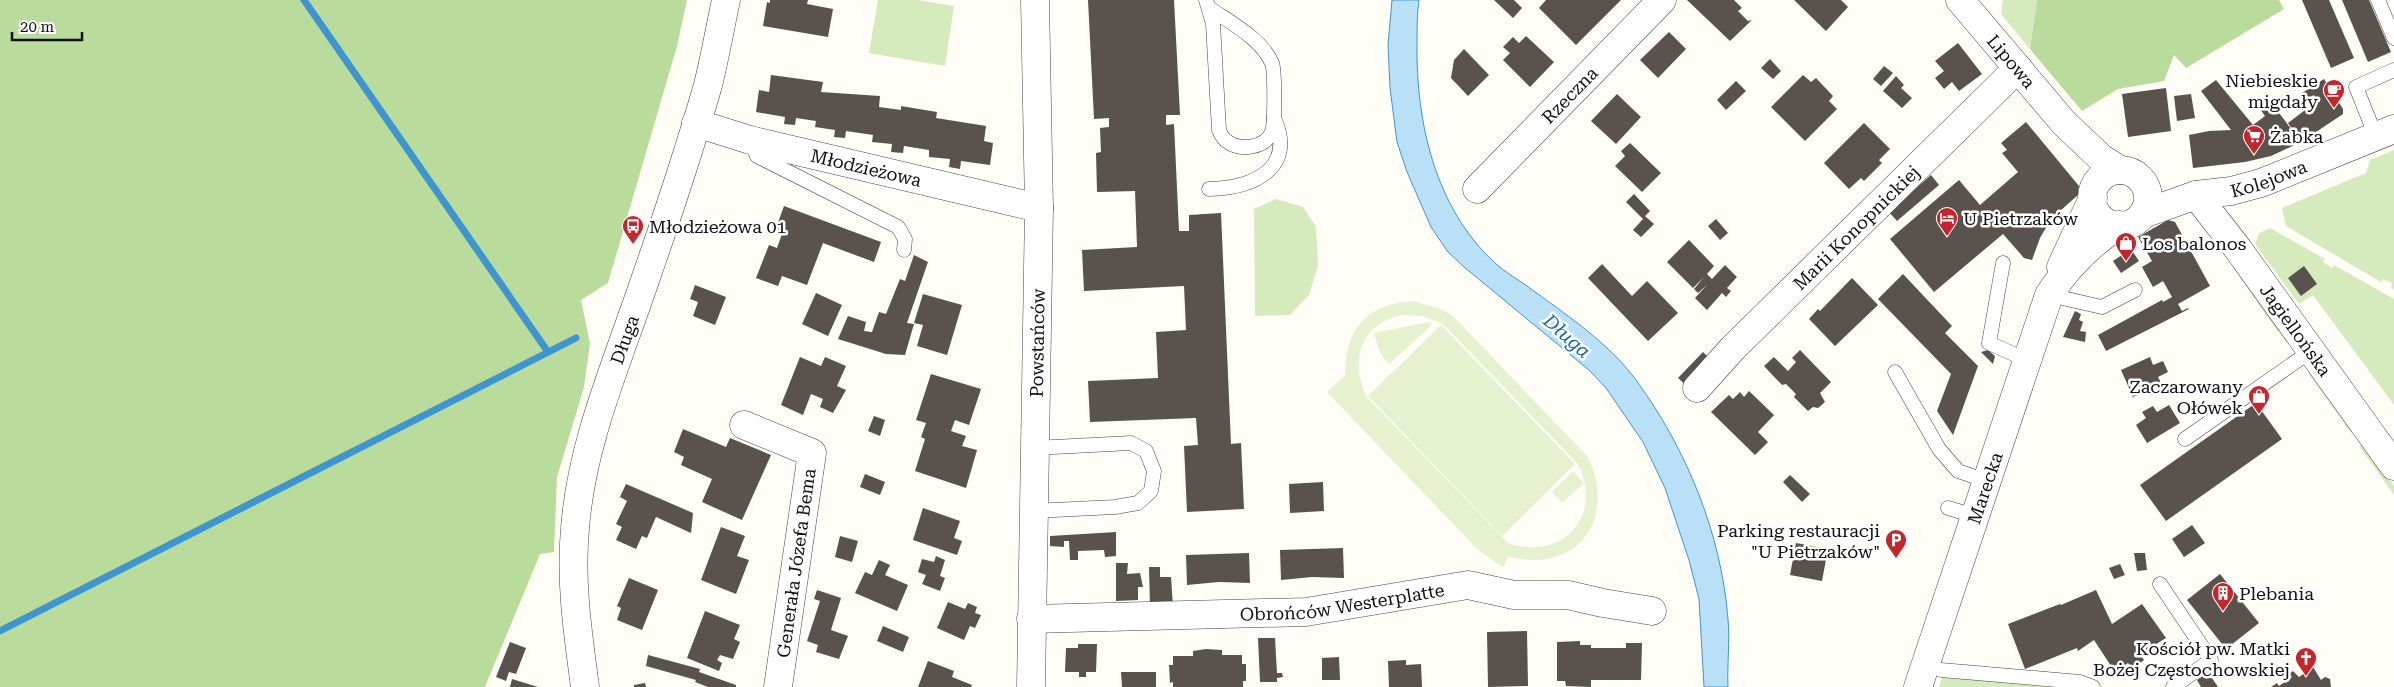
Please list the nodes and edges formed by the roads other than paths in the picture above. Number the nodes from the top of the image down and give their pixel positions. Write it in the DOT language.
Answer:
graph roads {
  1 [pos="726,0"];
  2 [pos="1035,0"];
  3 [pos="1662,0"];
  4 [pos="1960,0"];
  5 [pos="2378,0"];
  6 [pos="1207,4"];
  7 [pos="2394,38"];
  8 [pos="2018,68"];
  9 [pos="2394,70"];
  10 [pos="1274,118"];
  11 [pos="696,123"];
  12 [pos="2064,123"];
  13 [pos="2385,133"];
  14 [pos="750,140"];
  15 [pos="2120,170"];
  16 [pos="2145,185"];
  17 [pos="1209,189"];
  18 [pos="1477,189"];
  19 [pos="2094,192"];
  20 [pos="2196,195"];
  21 [pos="1038,208"];
  22 [pos="2143,214"];
  23 [pos="2119,226"];
  24 [pos="904,250"];
  25 [pos="2003,263"];
  26 [pos="2135,290"];
  27 [pos="2050,292"];
  28 [pos="2311,351"];
  29 [pos="2027,360"];
  30 [pos="1895,372"];
  31 [pos="1697,388"];
  32 [pos="744,425"];
  33 [pos="2185,439"];
  34 [pos="1034,448"];
  35 [pos="2394,466"];
  36 [pos="1987,481"];
  37 [pos="1948,508"];
  38 [pos="1033,510"];
  39 [pos="1975,516"];
  40 [pos="2160,584"];
  41 [pos="1652,611"];
  42 [pos="1031,619"];
  43 [pos="1940,670"];
  44 [pos="585,687"];
  45 [pos="778,687"];
  46 [pos="1031,687"];
  47 [pos="1918,687"];
  48 [pos="2093,687"];
  49 [pos="2173,687"];
  1 -- 11 [label="street, Długa"];
  2 -- 21 [label="street, Powstańców"];
  3 -- 18 [label="street, Rzeczna"];
  4 -- 8 [label="street, Lipowa"];
  5 -- 7 [label="lane"];
  6 -- 10 [label="lane"];
  6 -- 10 [label="lane"];
  8 -- 12 [label="street, Lipowa"];
  8 -- 31 [label="street, Marii Konopnickiej"];
  9 -- 13 [label="lane"];
  10 -- 17 [label="lane"];
  11 -- 14 [label="street, Młodzieżowa"];
  11 -- 44 [label="street, Długa"];
  12 -- 15 [label="street, Lipowa"];
  12 -- 19 [label="street, Lipowa"];
  13 -- 20 [label="street, Kolejowa"];
  14 -- 21 [label="street, Młodzieżowa"];
  14 -- 24 [label="lane"];
  15 -- 16 [label="street"];
  15 -- 19 [label="street"];
  16 -- 20 [label="street, Kolejowa"];
  16 -- 22 [label="street"];
  19 -- 23 [label="street"];
  19 -- 27 [label="street, Marecka"];
  20 -- 22 [label="street, Kolejowa"];
  20 -- 28 [label="street, Jagiellońska"];
  21 -- 34 [label="street, Powstańców"];
  22 -- 23 [label="street"];
  23 -- 27 [label="street, Marecka"];
  25 -- 29 [label="lane"];
  26 -- 27 [label="lane"];
  27 -- 29 [label="street, Marecka"];
  28 -- 33 [label="lane"];
  28 -- 35 [label="street, Jagiellońska"];
  29 -- 36 [label="street, Marecka"];
  30 -- 36 [label="lane"];
  32 -- 45 [label="street, Generała Józefa Bema"];
  34 -- 38 [label="street, Powstańców"];
  34 -- 38 [label="lane"];
  36 -- 39 [label="street, Marecka"];
  37 -- 39 [label="lane"];
  38 -- 42 [label="street, Powstańców"];
  39 -- 47 [label="street, Marecka"];
  40 -- 49 [label="lane"];
  41 -- 42 [label="street, Obrońców Westerplatte"];
  42 -- 46 [label="street, Powstańców"];
  43 -- 48 [label="lane"];
}
